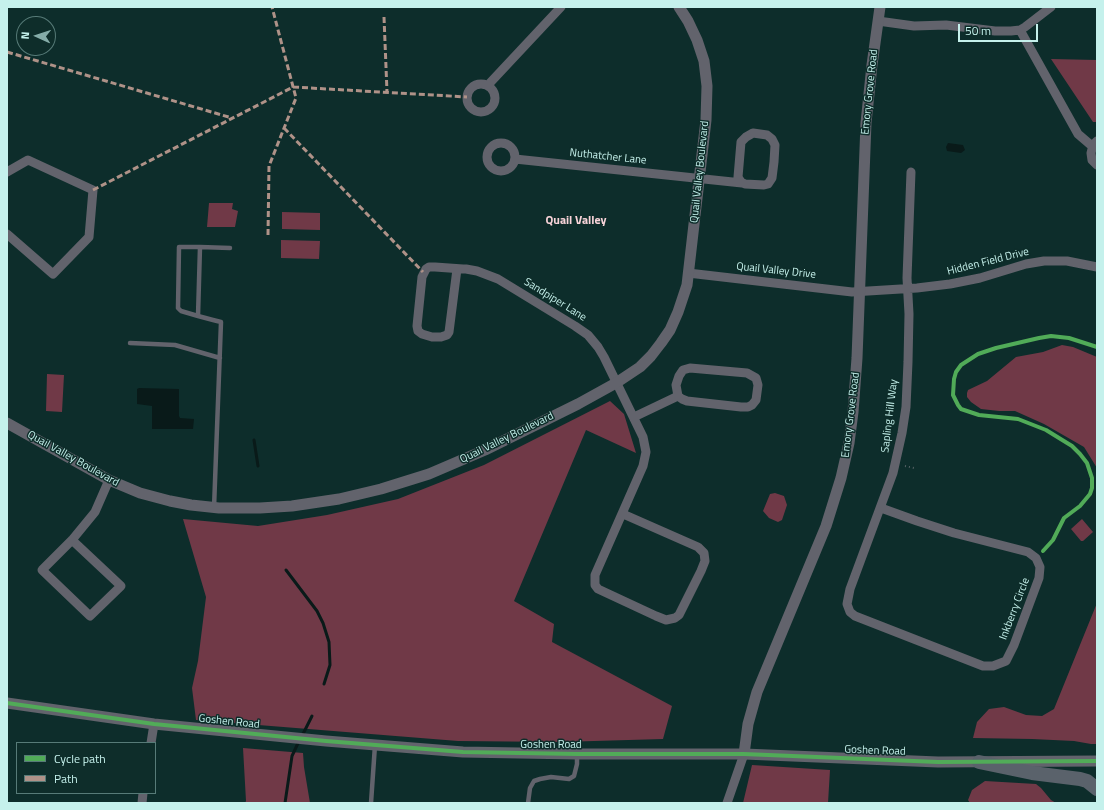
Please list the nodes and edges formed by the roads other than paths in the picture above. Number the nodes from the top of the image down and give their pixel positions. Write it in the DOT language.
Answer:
graph roads {
  1 [pos="561,7"];
  2 [pos="679,7"];
  3 [pos="880,7"];
  4 [pos="1059,7"];
  5 [pos="1049,8"];
  6 [pos="878,21"];
  7 [pos="1020,30"];
  8 [pos="488,85"];
  9 [pos="1095,144"];
  10 [pos="515,159"];
  11 [pos="1097,165"];
  12 [pos="7,172"];
  13 [pos="911,172"];
  14 [pos="699,179"];
  15 [pos="742,183"];
  16 [pos="7,234"];
  17 [pos="200,247"];
  18 [pos="230,248"];
  19 [pos="1097,267"];
  20 [pos="457,269"];
  21 [pos="688,274"];
  22 [pos="907,288"];
  23 [pos="860,291"];
  24 [pos="198,316"];
  25 [pos="130,343"];
  26 [pos="220,358"];
  27 [pos="616,383"];
  28 [pos="678,396"];
  29 [pos="634,417"];
  30 [pos="7,423"];
  31 [pos="109,480"];
  32 [pos="214,508"];
  33 [pos="881,508"];
  34 [pos="623,514"];
  35 [pos="72,540"];
  36 [pos="849,610"];
  37 [pos="7,703"];
  38 [pos="154,724"];
  39 [pos="151,742"];
  40 [pos="375,745"];
  41 [pos="577,754"];
  42 [pos="744,754"];
  43 [pos="1097,761"];
  44 [pos="979,762"];
  45 [pos="1097,790"];
  46 [pos="371,803"];
  47 [pos="528,803"];
  48 [pos="727,803"];
  1 -- 8 [label="street"];
  2 -- 14 [label="street, Quail Valley Boulevard"];
  3 -- 6 [label="street, Emory Grove Road"];
  4 -- 5 [label="street"];
  5 -- 7 [label="street"];
  6 -- 7 [label="street"];
  6 -- 23 [label="street, Emory Grove Road"];
  7 -- 9 [label="street"];
  9 -- 11 [label="street"];
  10 -- 14 [label="street, Nuthatcher Lane"];
  12 -- 16 [label="street"];
  13 -- 22 [label="street"];
  14 -- 15 [label="street, Nuthatcher Lane"];
  14 -- 21 [label="street, Quail Valley Boulevard"];
  15 -- 15 [label="street"];
  17 -- 18 [label="lane"];
  17 -- 24 [label="lane"];
  17 -- 24 [label="lane"];
  19 -- 22 [label="street, Hidden Field Drive"];
  20 -- 20 [label="street, Sandpiper Lane"];
  20 -- 27 [label="street, Sandpiper Lane"];
  21 -- 23 [label="street, Quail Valley Drive"];
  21 -- 27 [label="street, Quail Valley Boulevard"];
  22 -- 23 [label="street, Hidden Field Drive"];
  22 -- 33 [label="street, Sapling Hill Way"];
  23 -- 42 [label="street, Emory Grove Road"];
  24 -- 26 [label="lane"];
  25 -- 26 [label="lane"];
  26 -- 32 [label="lane"];
  27 -- 29 [label="street, Sandpiper Lane"];
  27 -- 32 [label="street, Quail Valley Boulevard"];
  28 -- 28 [label="street"];
  28 -- 29 [label="street"];
  29 -- 34 [label="street, Sandpiper Lane"];
  30 -- 31 [label="street, Quail Valley Boulevard"];
  31 -- 32 [label="street, Quail Valley Boulevard"];
  31 -- 35 [label="street"];
  33 -- 36 [label="street, Sapling Hill Way"];
  33 -- 36 [label="street, Inkberry Circle"];
  34 -- 34 [label="street, Sandpiper Lane"];
  35 -- 35 [label="street"];
  37 -- 38 [label="street, Goshen Road"];
  38 -- 39 [label="street"];
  38 -- 40 [label="street, Goshen Road"];
  40 -- 41 [label="street, Goshen Road"];
  40 -- 46 [label="lane"];
  41 -- 42 [label="street, Goshen Road"];
  41 -- 47 [label="lane"];
  42 -- 44 [label="street, Goshen Road"];
  42 -- 48 [label="street, Emory Grove Road"];
  43 -- 44 [label="street, Goshen Road"];
  44 -- 45 [label="main road"];
}
